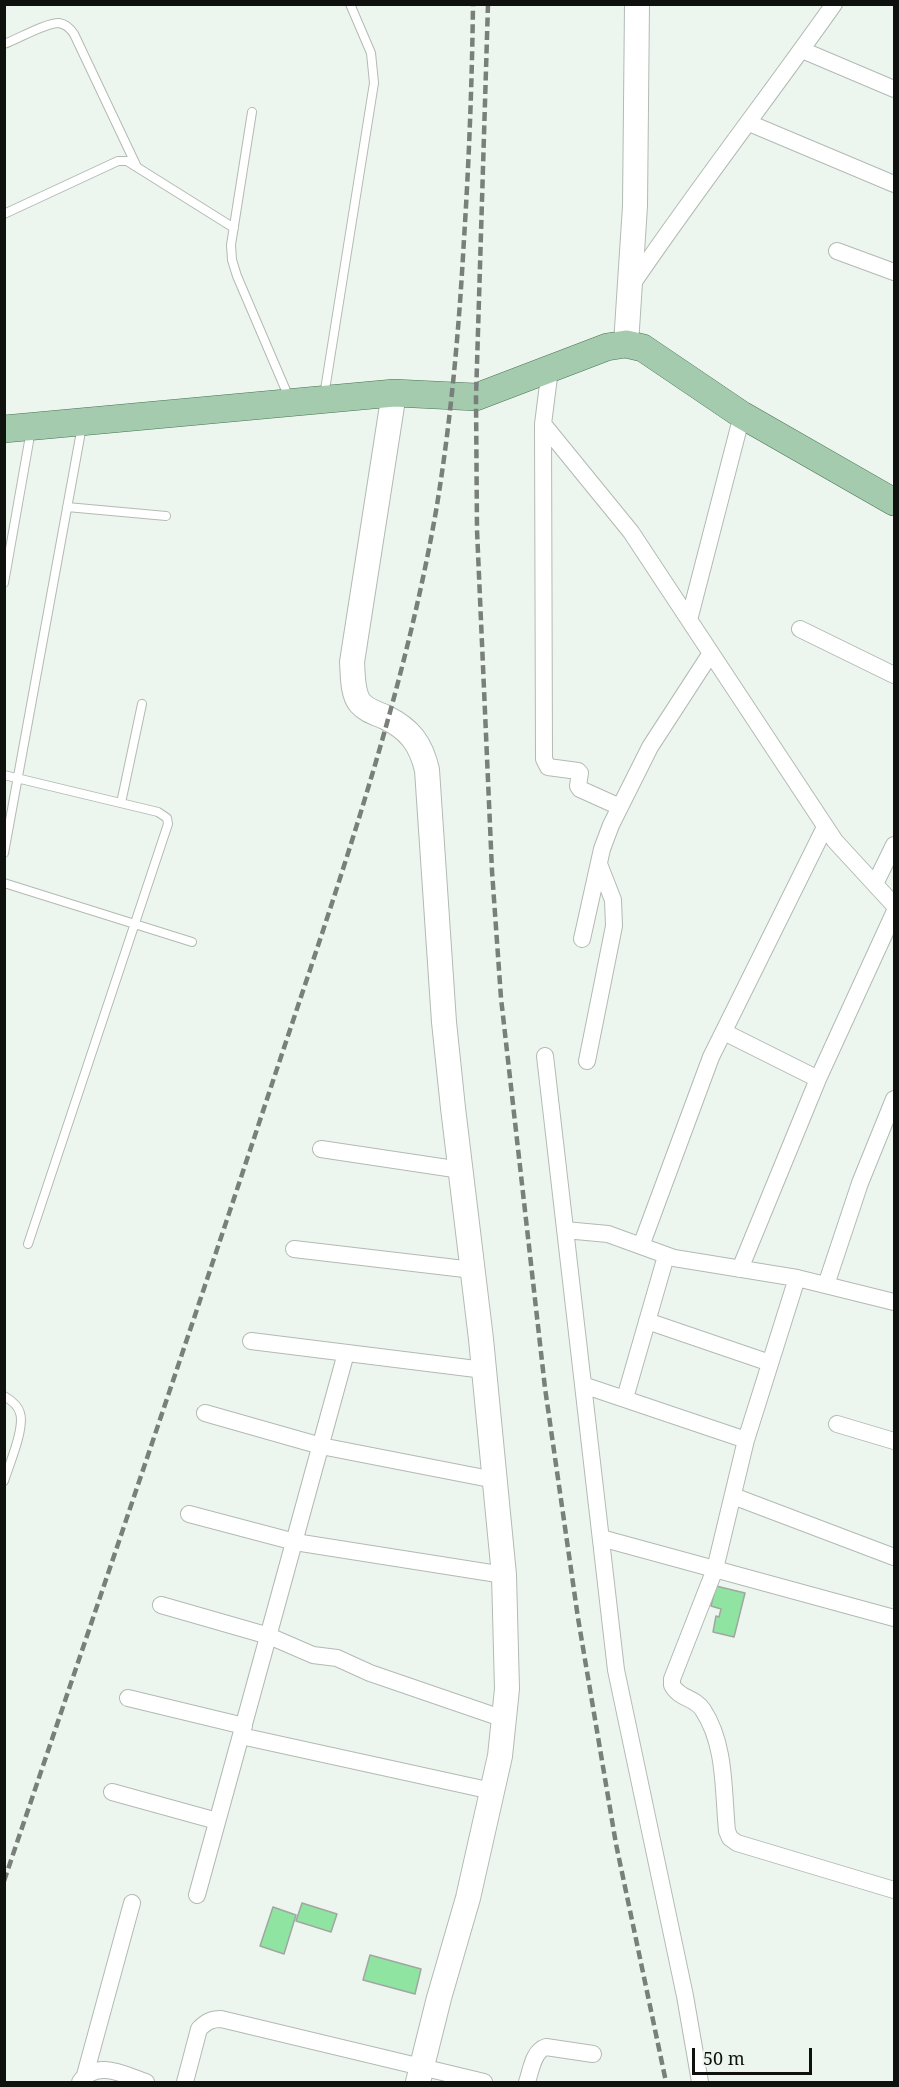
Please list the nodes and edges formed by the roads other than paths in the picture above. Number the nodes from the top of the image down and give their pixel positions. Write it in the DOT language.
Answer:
graph roads {
  1 [pos="350,4"];
  2 [pos="637,4"];
  3 [pos="834,4"];
  4 [pos="4,44"];
  5 [pos="802,50"];
  6 [pos="894,89"];
  7 [pos="252,112"];
  8 [pos="749,123"];
  9 [pos="136,165"];
  10 [pos="894,184"];
  11 [pos="4,214"];
  12 [pos="234,228"];
  13 [pos="837,250"];
  14 [pos="894,272"];
  15 [pos="630,287"];
  16 [pos="626,344"];
  17 [pos="550,369"];
  18 [pos="394,393"];
  19 [pos="324,400"];
  20 [pos="292,403"];
  21 [pos="742,415"];
  22 [pos="82,423"];
  23 [pos="543,424"];
  24 [pos="31,427"];
  25 [pos="4,429"];
  26 [pos="894,502"];
  27 [pos="67,507"];
  28 [pos="166,516"];
  29 [pos="4,583"];
  30 [pos="688,620"];
  31 [pos="800,629"];
  32 [pos="711,653"];
  33 [pos="894,675"];
  34 [pos="142,704"];
  35 [pos="4,775"];
  36 [pos="18,778"];
  37 [pos="121,803"];
  38 [pos="620,807"];
  39 [pos="825,827"];
  40 [pos="894,845"];
  41 [pos="4,853"];
  42 [pos="599,864"];
  43 [pos="4,883"];
  44 [pos="875,884"];
  45 [pos="894,904"];
  46 [pos="894,913"];
  47 [pos="133,924"];
  48 [pos="582,939"];
  49 [pos="192,942"];
  50 [pos="724,1032"];
  51 [pos="545,1056"];
  52 [pos="587,1061"];
  53 [pos="818,1079"];
  54 [pos="894,1099"];
  55 [pos="888,1131"];
  56 [pos="321,1149"];
  57 [pos="461,1170"];
  58 [pos="565,1230"];
  59 [pos="28,1244"];
  60 [pos="641,1246"];
  61 [pos="294,1249"];
  62 [pos="666,1256"];
  63 [pos="740,1269"];
  64 [pos="473,1270"];
  65 [pos="797,1278"];
  66 [pos="826,1285"];
  67 [pos="894,1302"];
  68 [pos="647,1321"];
  69 [pos="251,1341"];
  70 [pos="346,1353"];
  71 [pos="770,1363"];
  72 [pos="484,1370"];
  73 [pos="583,1385"];
  74 [pos="4,1396"];
  75 [pos="625,1398"];
  76 [pos="205,1413"];
  77 [pos="837,1424"];
  78 [pos="746,1440"];
  79 [pos="894,1441"];
  80 [pos="321,1446"];
  81 [pos="495,1480"];
  82 [pos="4,1481"];
  83 [pos="733,1496"];
  84 [pos="189,1514"];
  85 [pos="601,1538"];
  86 [pos="295,1542"];
  87 [pos="894,1557"];
  88 [pos="715,1569"];
  89 [pos="504,1575"];
  90 [pos="161,1605"];
  91 [pos="894,1618"];
  92 [pos="269,1636"];
  93 [pos="128,1698"];
  94 [pos="504,1719"];
  95 [pos="242,1731"];
  96 [pos="492,1791"];
  97 [pos="112,1792"];
  98 [pos="217,1821"];
  99 [pos="894,1890"];
  100 [pos="197,1895"];
  101 [pos="132,1903"];
  102 [pos="593,2054"];
  103 [pos="420,2075"];
  104 [pos="82,2079"];
  105 [pos="146,2082"];
  106 [pos="185,2082"];
  107 [pos="484,2082"];
  108 [pos="527,2082"];
  109 [pos="700,2082"];
  1 -- 19 [label="lane"];
  2 -- 15 [label="street"];
  3 -- 5 [label="street"];
  4 -- 9 [label="lane"];
  5 -- 6 [label="street"];
  5 -- 8 [label="street"];
  7 -- 12 [label="lane"];
  8 -- 10 [label="street"];
  8 -- 15 [label="street"];
  9 -- 11 [label="lane"];
  9 -- 12 [label="lane"];
  12 -- 20 [label="lane"];
  13 -- 14 [label="street"];
  15 -- 16 [label="street"];
  16 -- 17 [label="main road"];
  16 -- 21 [label="main road"];
  17 -- 18 [label="main road"];
  17 -- 23 [label="street"];
  18 -- 19 [label="main road"];
  18 -- 57 [label="street"];
  19 -- 20 [label="main road"];
  20 -- 22 [label="main road"];
  21 -- 26 [label="main road"];
  21 -- 30 [label="street"];
  22 -- 24 [label="main road"];
  22 -- 27 [label="lane"];
  23 -- 30 [label="street"];
  23 -- 38 [label="street"];
  24 -- 25 [label="main road"];
  24 -- 29 [label="lane"];
  27 -- 28 [label="lane"];
  27 -- 36 [label="lane"];
  30 -- 32 [label="street"];
  31 -- 33 [label="street"];
  32 -- 38 [label="street"];
  32 -- 39 [label="street"];
  34 -- 37 [label="lane"];
  35 -- 36 [label="lane"];
  36 -- 37 [label="lane"];
  36 -- 41 [label="lane"];
  37 -- 47 [label="lane"];
  38 -- 42 [label="street"];
  39 -- 44 [label="street"];
  39 -- 50 [label="street"];
  40 -- 44 [label="street"];
  42 -- 48 [label="street"];
  42 -- 52 [label="street"];
  43 -- 47 [label="lane"];
  44 -- 45 [label="street"];
  46 -- 53 [label="street"];
  47 -- 49 [label="lane"];
  47 -- 59 [label="lane"];
  50 -- 53 [label="street"];
  50 -- 60 [label="street"];
  51 -- 58 [label="street"];
  53 -- 63 [label="street"];
  54 -- 55 [label="street"];
  55 -- 66 [label="street"];
  56 -- 57 [label="street"];
  57 -- 64 [label="street"];
  58 -- 60 [label="street"];
  58 -- 73 [label="street"];
  60 -- 62 [label="street"];
  61 -- 64 [label="street"];
  62 -- 63 [label="street"];
  62 -- 68 [label="street"];
  63 -- 65 [label="street"];
  64 -- 72 [label="street"];
  65 -- 66 [label="street"];
  65 -- 71 [label="street"];
  66 -- 67 [label="street"];
  68 -- 71 [label="street"];
  68 -- 75 [label="street"];
  69 -- 70 [label="street"];
  70 -- 72 [label="street"];
  70 -- 80 [label="street"];
  71 -- 78 [label="street"];
  72 -- 81 [label="street"];
  73 -- 75 [label="street"];
  73 -- 85 [label="street"];
  74 -- 82 [label="lane"];
  75 -- 78 [label="street"];
  76 -- 80 [label="street"];
  77 -- 79 [label="street"];
  78 -- 83 [label="street"];
  80 -- 81 [label="street"];
  80 -- 86 [label="street"];
  81 -- 89 [label="street"];
  83 -- 87 [label="street"];
  83 -- 88 [label="street"];
  84 -- 86 [label="street"];
  85 -- 88 [label="street"];
  85 -- 109 [label="street"];
  86 -- 89 [label="street"];
  86 -- 92 [label="street"];
  88 -- 91 [label="street"];
  88 -- 99 [label="street"];
  89 -- 94 [label="street"];
  90 -- 92 [label="street"];
  92 -- 94 [label="street"];
  92 -- 95 [label="street"];
  93 -- 95 [label="street"];
  94 -- 96 [label="street"];
  95 -- 96 [label="street"];
  95 -- 98 [label="street"];
  96 -- 103 [label="street"];
  97 -- 98 [label="street"];
  98 -- 100 [label="street"];
  101 -- 104 [label="street"];
  102 -- 108 [label="street"];
  103 -- 106 [label="street"];
  103 -- 107 [label="street"];
  104 -- 105 [label="street"];
}
